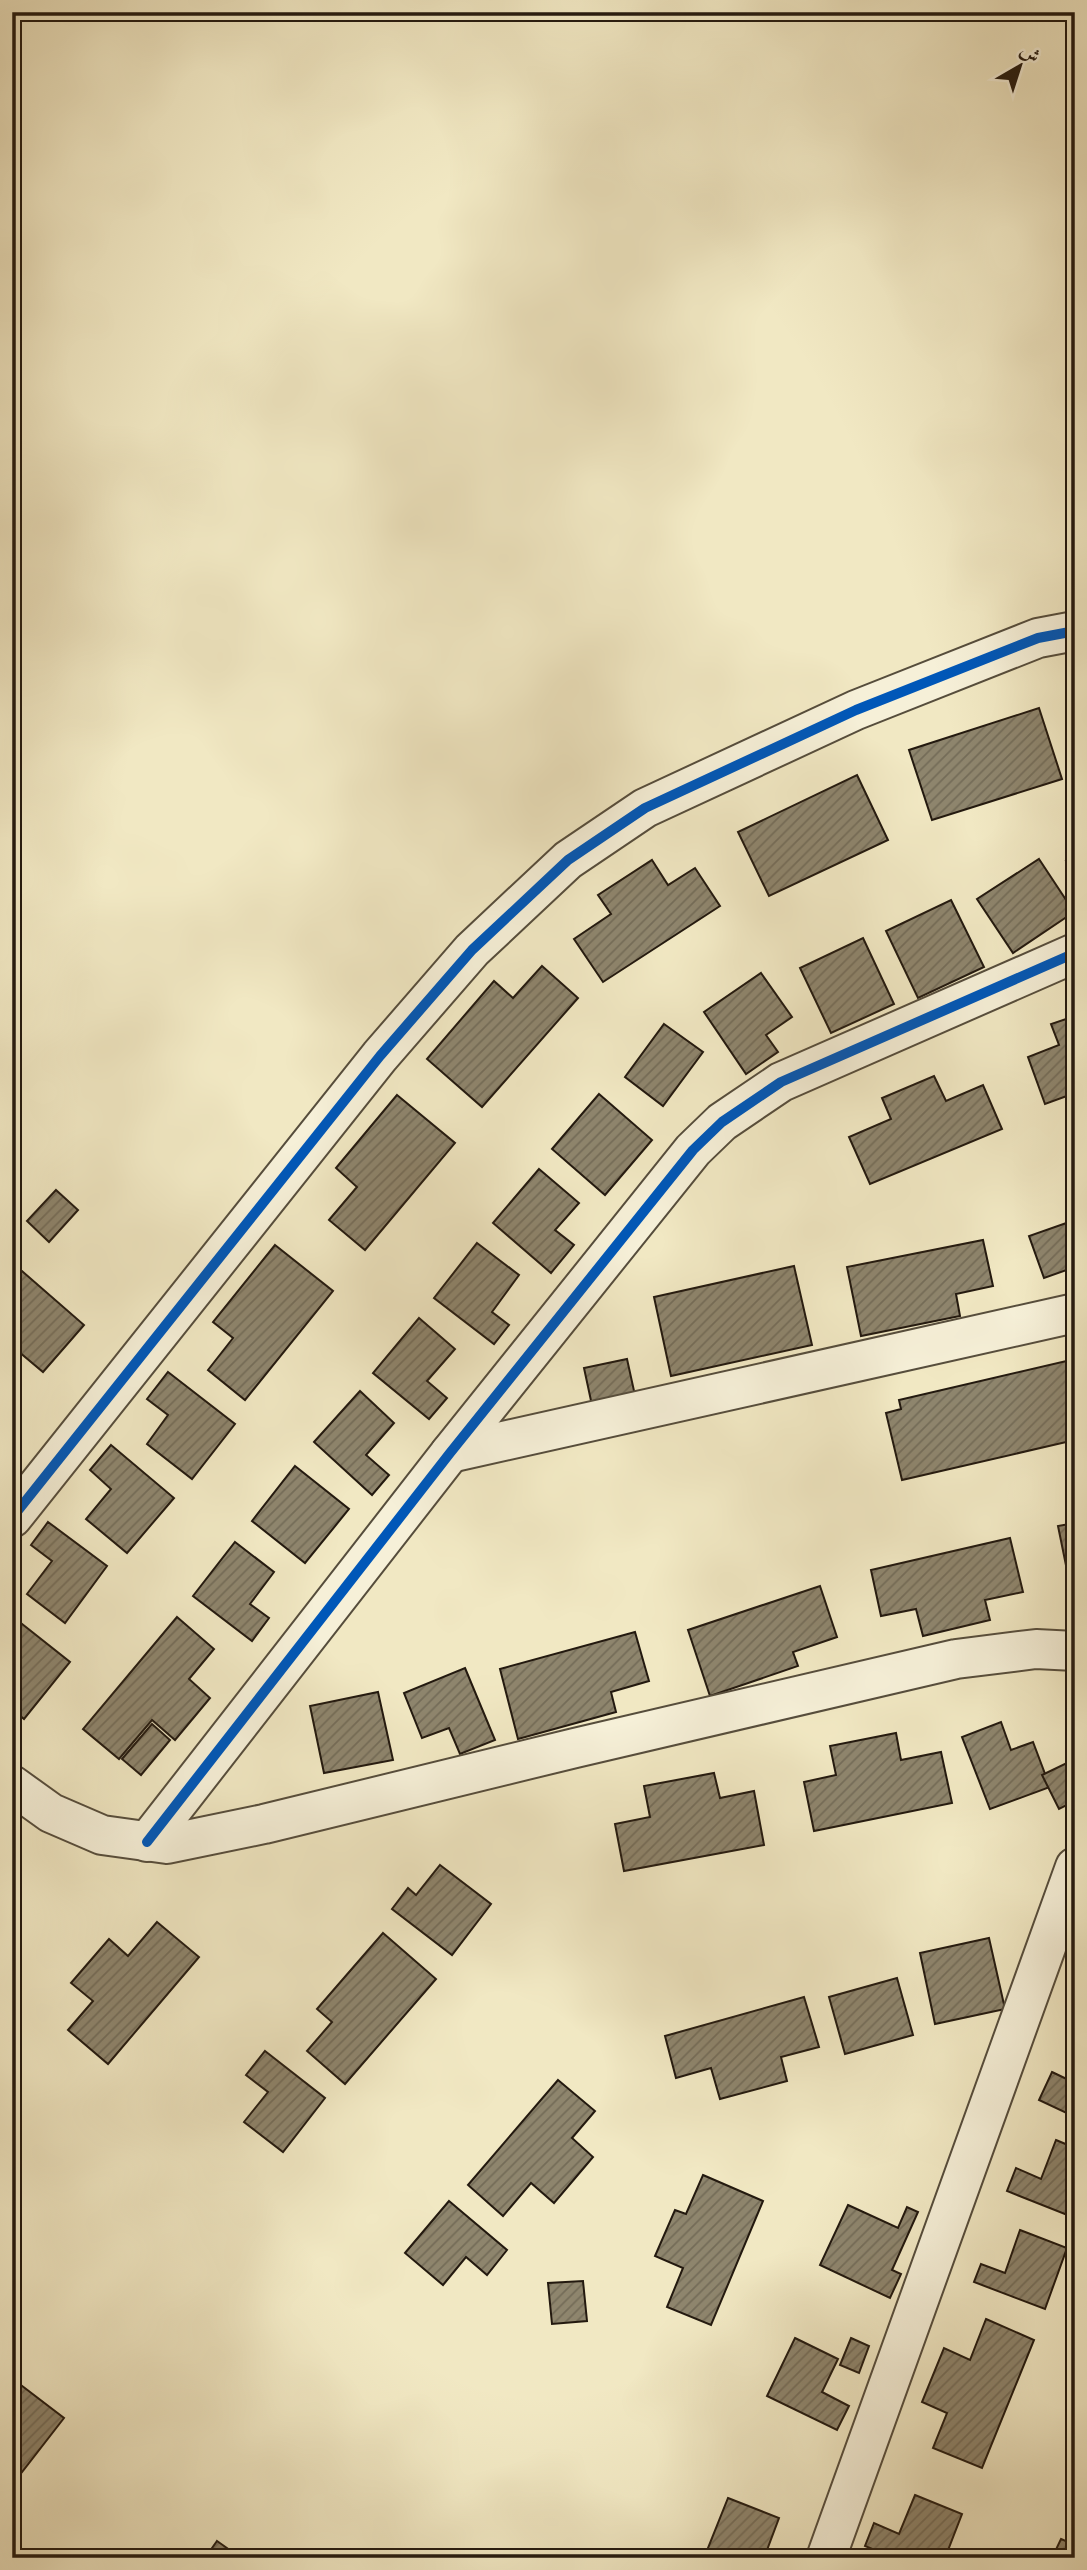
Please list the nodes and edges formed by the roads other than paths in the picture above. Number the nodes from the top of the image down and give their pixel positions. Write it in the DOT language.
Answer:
graph roads {
  1 [pos="1075,631"];
  2 [pos="1075,953"];
  3 [pos="1075,1313"];
  4 [pos="450,1453"];
  5 [pos="12,1518"];
  6 [pos="1075,1651"];
  7 [pos="12,1785"];
  8 [pos="147,1842"];
  9 [pos="1075,1867"];
  10 [pos="826,2558"];
  1 -- 5 [label="street"];
  2 -- 4 [label="street"];
  3 -- 4 [label="street"];
  4 -- 8 [label="street"];
  6 -- 8 [label="street"];
  7 -- 8 [label="street"];
  9 -- 10 [label="street"];
}
